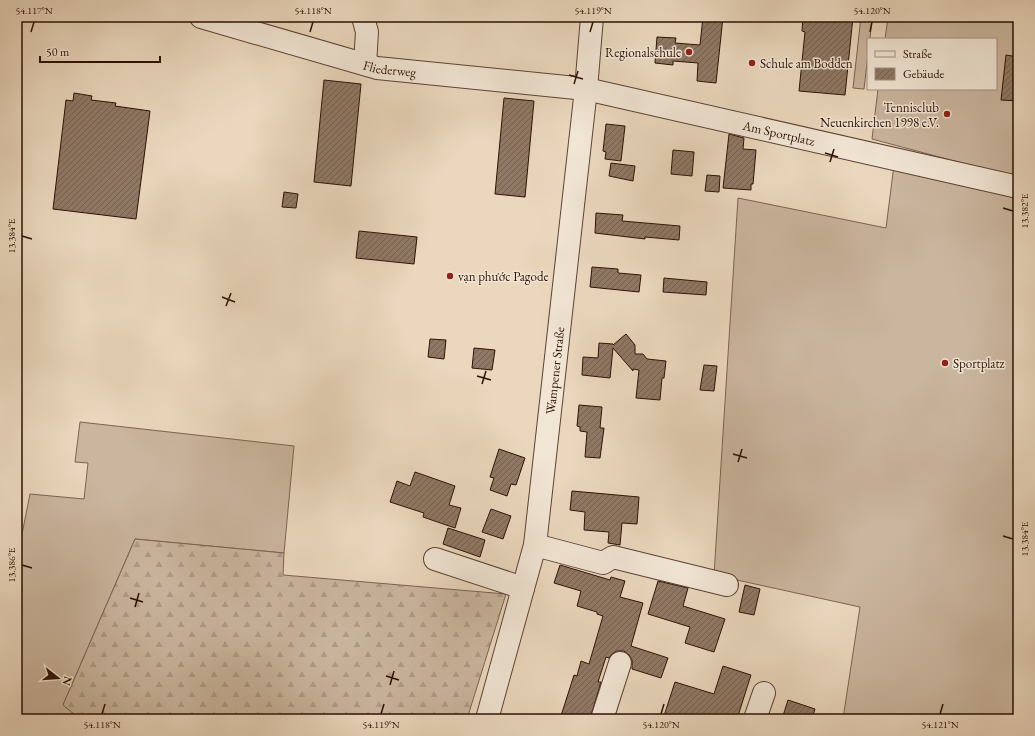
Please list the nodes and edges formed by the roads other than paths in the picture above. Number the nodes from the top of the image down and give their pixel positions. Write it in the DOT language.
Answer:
graph roads {
  1 [pos="200,17"];
  2 [pos="363,17"];
  3 [pos="592,17"];
  4 [pos="365,64"];
  5 [pos="586,89"];
  6 [pos="1018,187"];
  7 [pos="535,545"];
  8 [pos="434,559"];
  9 [pos="727,585"];
  10 [pos="523,588"];
  11 [pos="620,663"];
  12 [pos="764,692"];
  13 [pos="487,719"];
  14 [pos="602,719"];
  15 [pos="755,719"];
  1 -- 4 [label="street, Fliederweg"];
  2 -- 4 [label="street"];
  3 -- 5 [label="street, Wampener Straße"];
  4 -- 5 [label="street, Fliederweg"];
  5 -- 6 [label="street, Am Sportplatz"];
  5 -- 7 [label="street, Wampener Straße"];
  7 -- 9 [label="street"];
  7 -- 10 [label="street, Wampener Straße"];
  8 -- 10 [label="street"];
  10 -- 13 [label="street, Wampener Straße"];
  11 -- 14 [label="street"];
  12 -- 15 [label="street"];
}
